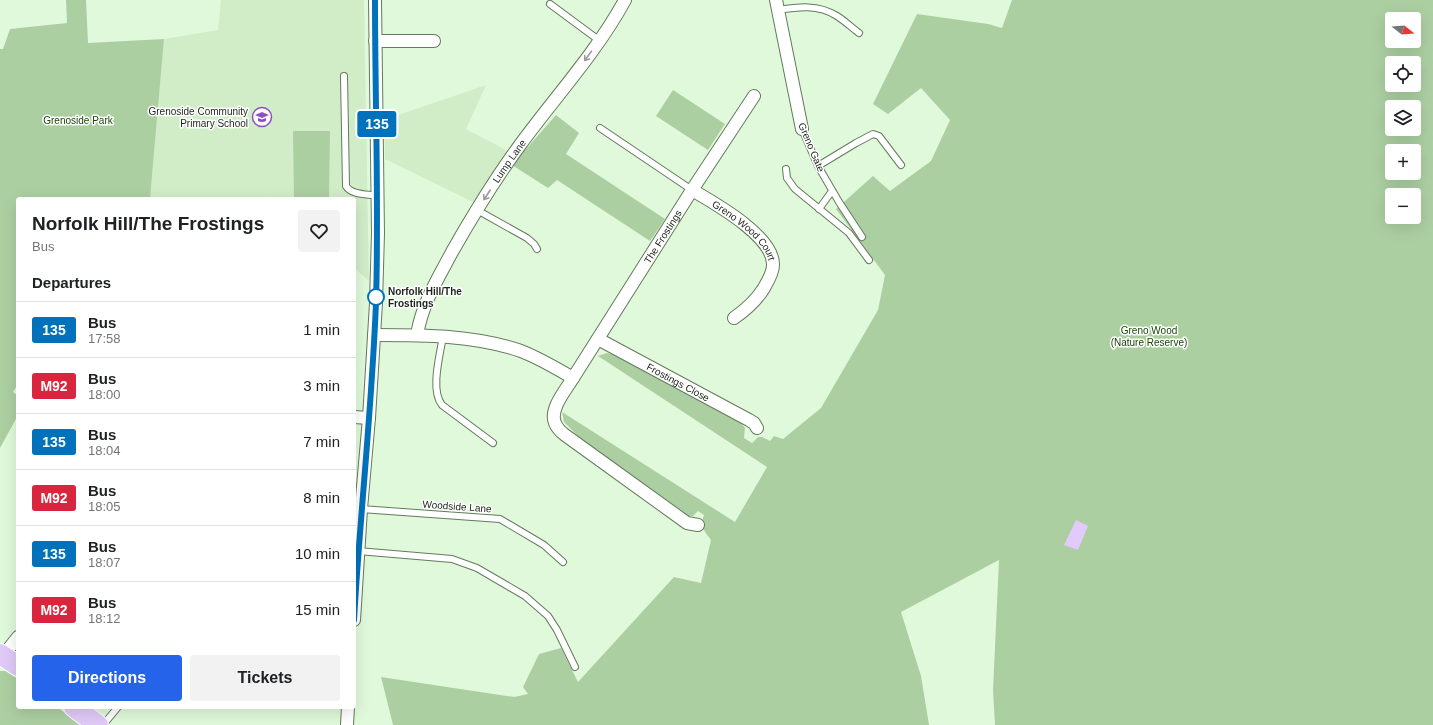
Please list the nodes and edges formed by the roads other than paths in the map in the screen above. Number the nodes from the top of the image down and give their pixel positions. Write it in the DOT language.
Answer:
graph roads {
  1 [pos="375,0"];
  2 [pos="625,0"];
  3 [pos="550,4"];
  4 [pos="777,5"];
  5 [pos="860,33"];
  6 [pos="375,41"];
  7 [pos="434,41"];
  8 [pos="600,41"];
  9 [pos="344,76"];
  10 [pos="754,96"];
  11 [pos="600,128"];
  12 [pos="802,129"];
  13 [pos="901,165"];
  14 [pos="818,166"];
  15 [pos="786,169"];
  16 [pos="692,190"];
  17 [pos="832,191"];
  18 [pos="377,196"];
  19 [pos="819,209"];
  20 [pos="477,210"];
  21 [pos="862,237"];
  22 [pos="537,249"];
  23 [pos="869,260"];
  24 [pos="734,318"];
  25 [pos="374,335"];
  26 [pos="417,335"];
  27 [pos="443,336"];
  28 [pos="598,339"];
  29 [pos="573,378"];
  30 [pos="356,417"];
  31 [pos="369,418"];
  32 [pos="757,428"];
  33 [pos="493,443"];
  34 [pos="361,509"];
  35 [pos="698,526"];
  36 [pos="358,551"];
  37 [pos="563,562"];
  38 [pos="356,586"];
  39 [pos="16,641"];
  40 [pos="7,659"];
  41 [pos="575,667"];
  42 [pos="77,709"];
  43 [pos="116,709"];
  44 [pos="348,709"];
  45 [pos="98,725"];
  46 [pos="103,725"];
  47 [pos="347,725"];
  1 -- 6 [label="street"];
  2 -- 8 [label="street, Lump Lane"];
  3 -- 8 [label="lane"];
  4 -- 5 [label="lane"];
  4 -- 12 [label="street, Greno Gate"];
  6 -- 7 [label="street"];
  6 -- 18 [label="street"];
  8 -- 20 [label="street, Lump Lane, one-way"];
  9 -- 18 [label="lane"];
  10 -- 16 [label="street, The Frostings"];
  11 -- 16 [label="lane"];
  12 -- 14 [label="lane, Greno Gate"];
  13 -- 14 [label="lane"];
  14 -- 17 [label="lane, Greno Gate"];
  15 -- 19 [label="lane"];
  16 -- 24 [label="street, Greno Wood Court"];
  16 -- 28 [label="street, The Frostings"];
  17 -- 19 [label="lane"];
  17 -- 21 [label="lane, Greno Gate"];
  18 -- 25 [label="street"];
  19 -- 23 [label="lane"];
  20 -- 22 [label="lane"];
  20 -- 26 [label="street, Lump Lane"];
  25 -- 26 [label="street"];
  25 -- 31 [label="street"];
  26 -- 27 [label="street"];
  27 -- 29 [label="street"];
  27 -- 33 [label="lane"];
  28 -- 29 [label="street, The Frostings"];
  28 -- 32 [label="street, Frostings Close"];
  29 -- 35 [label="street, The Frostings"];
  30 -- 31 [label="street"];
  31 -- 34 [label="street"];
  34 -- 36 [label="street"];
  34 -- 37 [label="lane, Woodside Lane"];
  36 -- 38 [label="street"];
  36 -- 41 [label="lane"];
  39 -- 40 [label="street"];
  42 -- 45 [label="highway"];
  43 -- 46 [label="lane"];
  44 -- 47 [label="street"];
}
